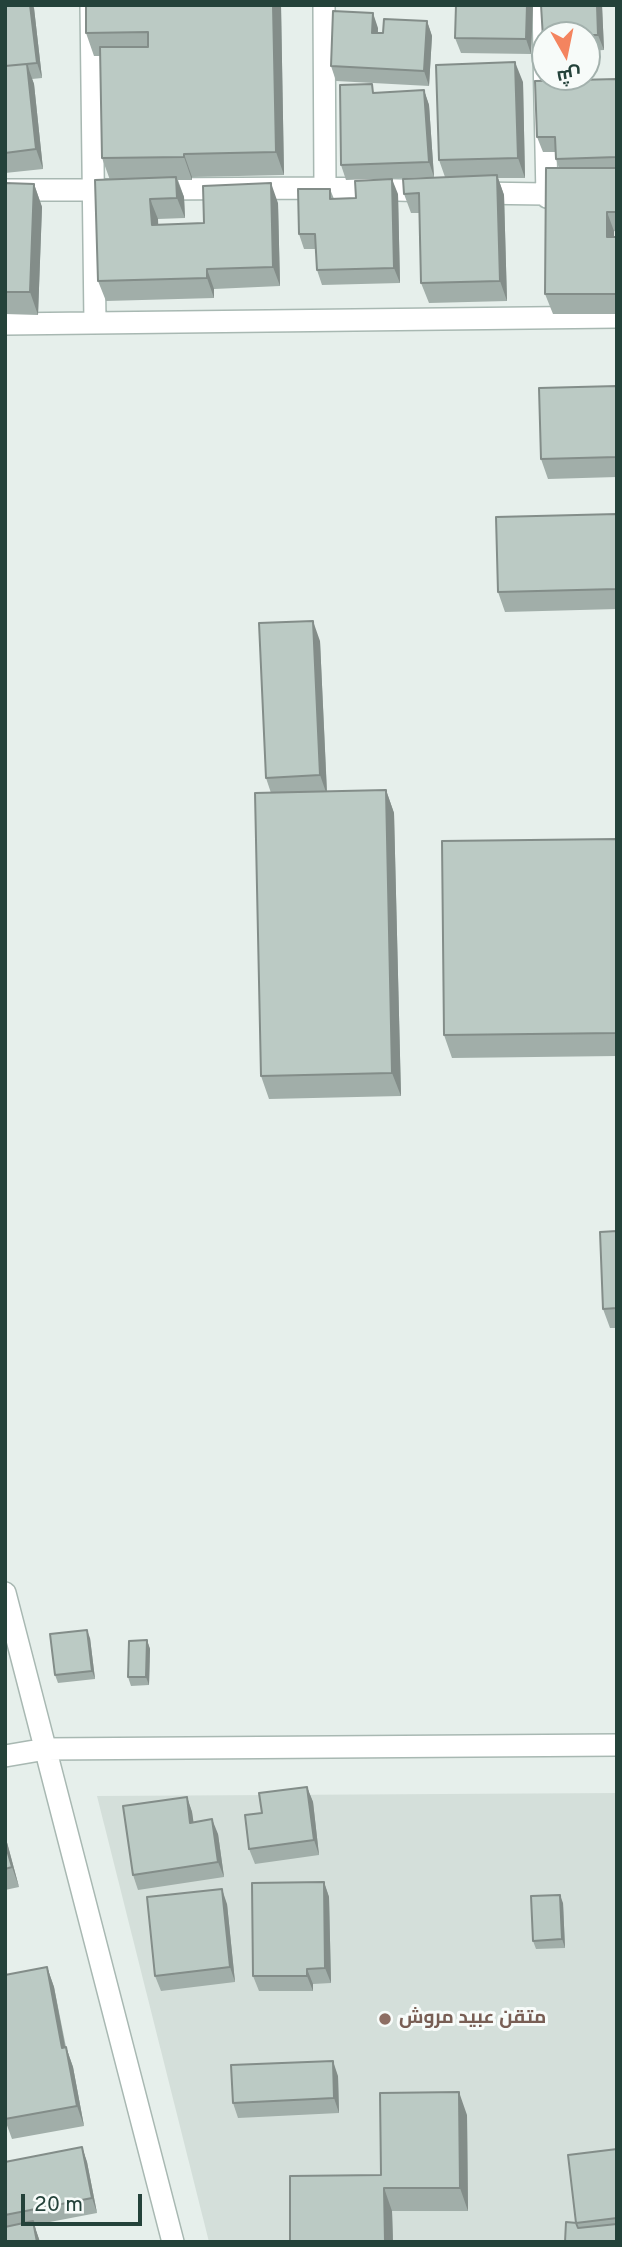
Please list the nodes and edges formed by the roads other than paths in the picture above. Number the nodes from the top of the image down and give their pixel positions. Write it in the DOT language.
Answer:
graph roads {
  1 [pos="91,5"];
  2 [pos="324,5"];
  3 [pos="542,5"];
  4 [pos="325,188"];
  5 [pos="5,190"];
  6 [pos="92,190"];
  7 [pos="547,195"];
  8 [pos="617,195"];
  9 [pos="547,223"];
  10 [pos="617,317"];
  11 [pos="95,323"];
  12 [pos="5,324"];
  13 [pos="5,1593"];
  14 [pos="617,1745"];
  15 [pos="46,1749"];
  16 [pos="5,1756"];
  17 [pos="173,2242"];
  1 -- 6 [label="street"];
  2 -- 4 [label="street"];
  3 -- 7 [label="street"];
  4 -- 6 [label="street"];
  4 -- 7 [label="street"];
  5 -- 6 [label="street"];
  6 -- 11 [label="street"];
  7 -- 8 [label="street"];
  7 -- 9 [label="street"];
  10 -- 11 [label="street"];
  11 -- 12 [label="street"];
  13 -- 15 [label="street"];
  14 -- 15 [label="street"];
  15 -- 16 [label="street"];
  15 -- 17 [label="street"];
}
